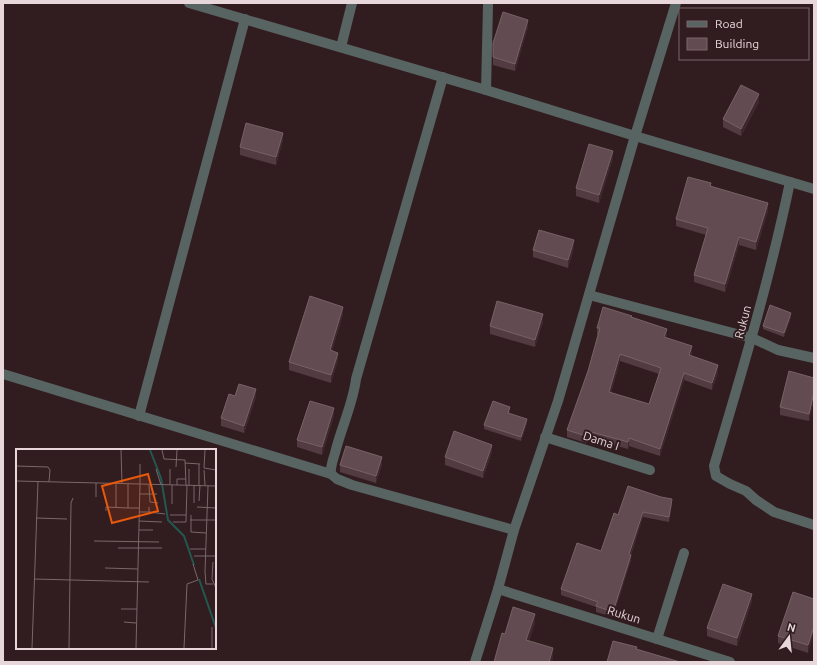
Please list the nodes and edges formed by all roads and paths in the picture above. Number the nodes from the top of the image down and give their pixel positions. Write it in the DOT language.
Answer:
graph roads {
  1 [pos="189,3"];
  2 [pos="352,3"];
  3 [pos="676,3"];
  4 [pos="488,5"];
  5 [pos="245,19"];
  6 [pos="341,48"];
  7 [pos="444,77"];
  8 [pos="486,90"];
  9 [pos="635,136"];
  10 [pos="790,182"];
  11 [pos="814,189"];
  12 [pos="589,295"];
  13 [pos="752,338"];
  14 [pos="814,358"];
  15 [pos="3,374"];
  16 [pos="139,416"];
  17 [pos="545,437"];
  18 [pos="650,470"];
  19 [pos="331,474"];
  20 [pos="814,525"];
  21 [pos="514,530"];
  22 [pos="684,553"];
  23 [pos="498,589"];
  24 [pos="657,639"];
  25 [pos="475,662"];
  26 [pos="730,662"];
  1 -- 5 [label="street"];
  2 -- 6 [label="street"];
  3 -- 9 [label="street"];
  4 -- 8 [label="street"];
  5 -- 6 [label="street"];
  5 -- 16 [label="street"];
  6 -- 7 [label="street"];
  7 -- 8 [label="street"];
  7 -- 19 [label="street"];
  8 -- 9 [label="street"];
  9 -- 10 [label="street"];
  9 -- 12 [label="street"];
  10 -- 11 [label="street"];
  10 -- 13 [label="street, Rukun"];
  12 -- 13 [label="street"];
  12 -- 17 [label="street"];
  13 -- 14 [label="street"];
  13 -- 20 [label="street, Rukun"];
  15 -- 16 [label="street"];
  16 -- 19 [label="street"];
  17 -- 18 [label="street, Dama I"];
  17 -- 21 [label="street"];
  19 -- 21 [label="street"];
  21 -- 23 [label="street"];
  22 -- 24 [label="street"];
  23 -- 24 [label="street, Rukun"];
  23 -- 25 [label="street"];
  24 -- 26 [label="street, Rukun"];
}
